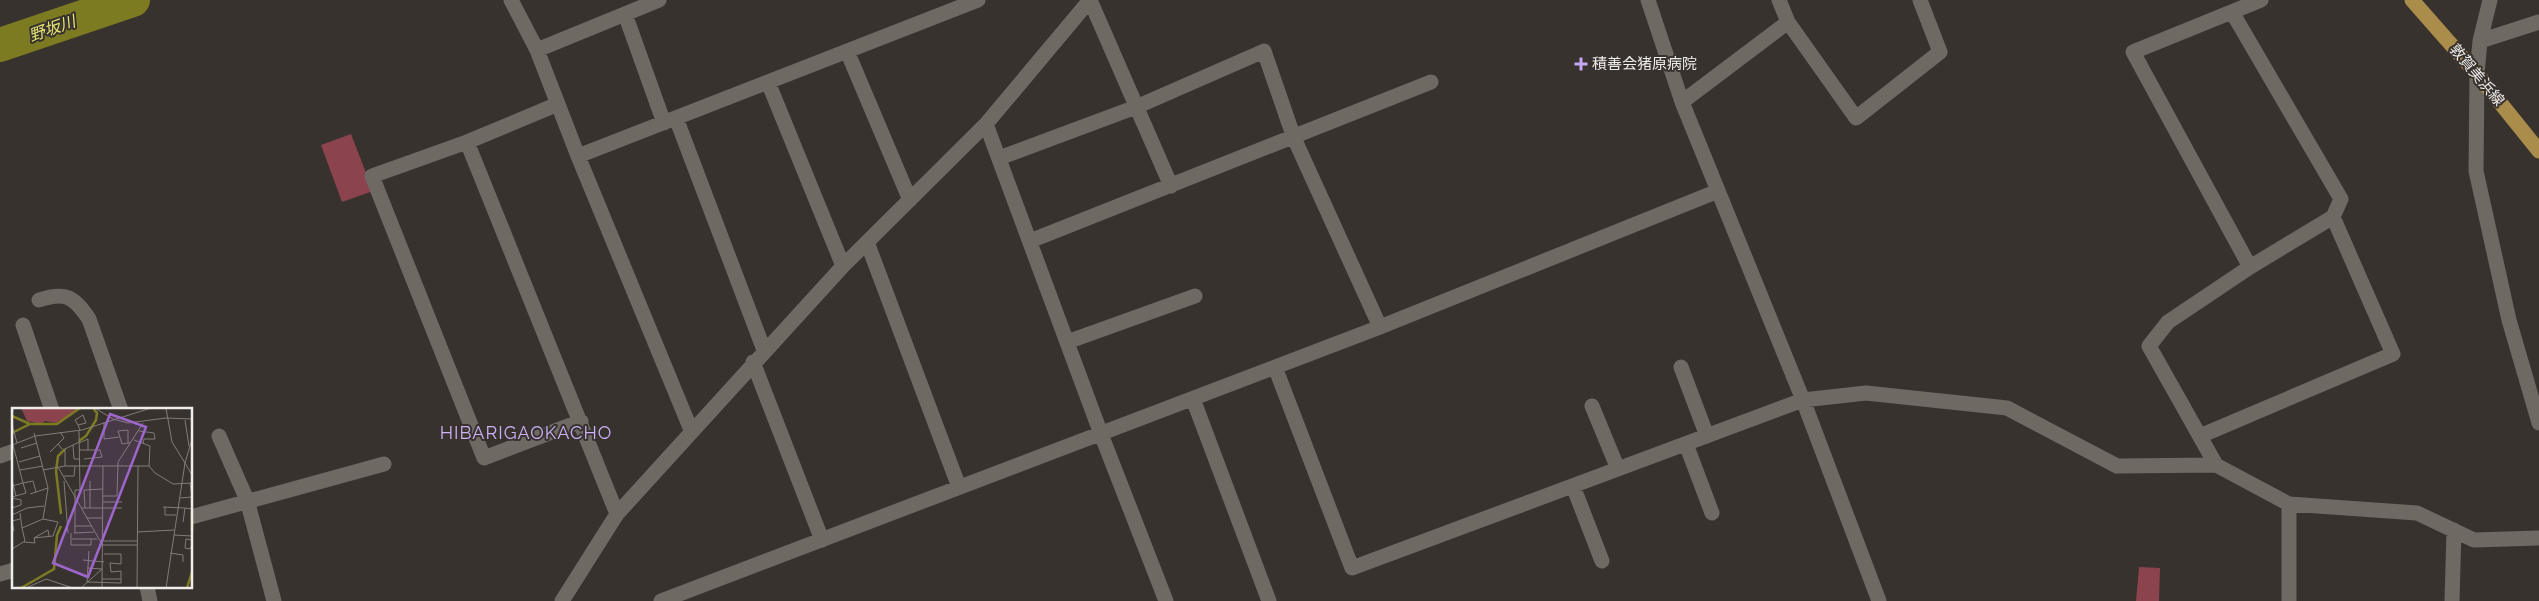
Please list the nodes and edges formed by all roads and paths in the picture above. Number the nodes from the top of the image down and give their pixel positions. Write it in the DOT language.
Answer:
graph roads {
  1 [pos="512,0"];
  2 [pos="659,0"];
  3 [pos="978,0"];
  4 [pos="1090,0"];
  5 [pos="1648,0"];
  6 [pos="1779,0"];
  7 [pos="1920,0"];
  8 [pos="2261,0"];
  9 [pos="2412,0"];
  10 [pos="2490,0"];
  11 [pos="632,8"];
  12 [pos="2232,12"];
  13 [pos="1788,22"];
  14 [pos="2539,22"];
  15 [pos="2480,41"];
  16 [pos="537,50"];
  17 [pos="847,51"];
  18 [pos="2477,74"];
  19 [pos="768,82"];
  20 [pos="1431,82"];
  21 [pos="1682,102"];
  22 [pos="558,104"];
  23 [pos="1136,108"];
  24 [pos="670,120"];
  25 [pos="986,124"];
  26 [pos="1294,138"];
  27 [pos="467,142"];
  28 [pos="2539,151"];
  29 [pos="578,156"];
  30 [pos="999,158"];
  31 [pos="1171,186"];
  32 [pos="1718,192"];
  33 [pos="910,200"];
  34 [pos="2334,217"];
  35 [pos="1030,241"];
  36 [pos="867,242"];
  37 [pos="843,266"];
  38 [pos="2250,267"];
  39 [pos="1194,296"];
  40 [pos="39,300"];
  41 [pos="23,325"];
  42 [pos="1380,327"];
  43 [pos="1067,342"];
  44 [pos="764,350"];
  45 [pos="753,362"];
  46 [pos="1275,367"];
  47 [pos="1682,367"];
  48 [pos="1193,398"];
  49 [pos="1803,400"];
  50 [pos="1592,406"];
  51 [pos="51,408"];
  52 [pos="120,408"];
  53 [pos="581,421"];
  54 [pos="2539,423"];
  55 [pos="691,430"];
  56 [pos="1101,434"];
  57 [pos="218,436"];
  58 [pos="1707,436"];
  59 [pos="2200,436"];
  60 [pos="1686,444"];
  61 [pos="12,452"];
  62 [pos="0,456"];
  63 [pos="384,464"];
  64 [pos="2216,464"];
  65 [pos="1618,469"];
  66 [pos="1573,486"];
  67 [pos="960,488"];
  68 [pos="248,500"];
  69 [pos="2289,504"];
  70 [pos="1712,513"];
  71 [pos="617,514"];
  72 [pos="192,517"];
  73 [pos="2454,530"];
  74 [pos="2539,538"];
  75 [pos="822,540"];
  76 [pos="1602,561"];
  77 [pos="146,588"];
  78 [pos="150,601"];
  79 [pos="274,601"];
  80 [pos="562,601"];
  81 [pos="661,601"];
  82 [pos="1166,601"];
  83 [pos="1269,601"];
  84 [pos="1879,601"];
  85 [pos="2289,601"];
  86 [pos="2452,601"];
  1 -- 16 [label="street"];
  2 -- 11 [label="street"];
  3 -- 17 [label="street"];
  4 -- 23 [label="street"];
  4 -- 25 [label="street"];
  5 -- 21 [label="street"];
  6 -- 13 [label="street"];
  7 -- 13 [label="street"];
  8 -- 12 [label="street"];
  9 -- 18 [label="main road, 敦賀美浜線"];
  10 -- 15 [label="street"];
  11 -- 16 [label="street"];
  11 -- 24 [label="street"];
  12 -- 34 [label="street"];
  12 -- 38 [label="street"];
  13 -- 21 [label="street"];
  14 -- 15 [label="street"];
  15 -- 18 [label="street"];
  16 -- 22 [label="street"];
  17 -- 19 [label="street"];
  17 -- 33 [label="street"];
  18 -- 28 [label="main road, 敦賀美浜線"];
  18 -- 54 [label="street"];
  19 -- 24 [label="street"];
  19 -- 37 [label="street"];
  20 -- 26 [label="street"];
  21 -- 32 [label="street"];
  22 -- 27 [label="street"];
  22 -- 29 [label="street"];
  23 -- 26 [label="street"];
  23 -- 30 [label="street"];
  23 -- 31 [label="street"];
  24 -- 29 [label="street"];
  24 -- 44 [label="street"];
  25 -- 30 [label="street"];
  25 -- 33 [label="street"];
  26 -- 31 [label="street"];
  26 -- 42 [label="street"];
  27 -- 53 [label="street"];
  27 -- 53 [label="street"];
  29 -- 55 [label="street"];
  30 -- 35 [label="street"];
  31 -- 35 [label="street"];
  32 -- 42 [label="street"];
  32 -- 49 [label="street"];
  33 -- 36 [label="street"];
  34 -- 38 [label="street"];
  34 -- 59 [label="street"];
  35 -- 43 [label="street"];
  36 -- 37 [label="street"];
  36 -- 67 [label="street"];
  37 -- 44 [label="street"];
  38 -- 59 [label="street"];
  39 -- 43 [label="street"];
  40 -- 52 [label="street"];
  41 -- 51 [label="street"];
  42 -- 46 [label="street"];
  43 -- 56 [label="street"];
  44 -- 45 [label="street"];
  45 -- 55 [label="street"];
  45 -- 75 [label="street"];
  46 -- 48 [label="street"];
  46 -- 66 [label="street"];
  47 -- 58 [label="street"];
  48 -- 56 [label="street"];
  48 -- 83 [label="street"];
  49 -- 58 [label="street"];
  49 -- 64 [label="street"];
  49 -- 84 [label="street"];
  50 -- 65 [label="street"];
  53 -- 71 [label="street"];
  55 -- 71 [label="street"];
  56 -- 67 [label="street"];
  56 -- 82 [label="street"];
  57 -- 68 [label="street"];
  58 -- 60 [label="street"];
  59 -- 64 [label="street"];
  60 -- 65 [label="street"];
  60 -- 70 [label="street"];
  61 -- 62 [label="street"];
  63 -- 68 [label="street"];
  64 -- 69 [label="street"];
  65 -- 66 [label="street"];
  66 -- 76 [label="street"];
  67 -- 75 [label="street"];
  68 -- 72 [label="street"];
  68 -- 79 [label="street"];
  69 -- 73 [label="street"];
  69 -- 85 [label="street"];
  71 -- 80 [label="street"];
  73 -- 74 [label="street"];
  73 -- 86 [label="street"];
  75 -- 81 [label="street"];
  77 -- 78 [label="street"];
}
